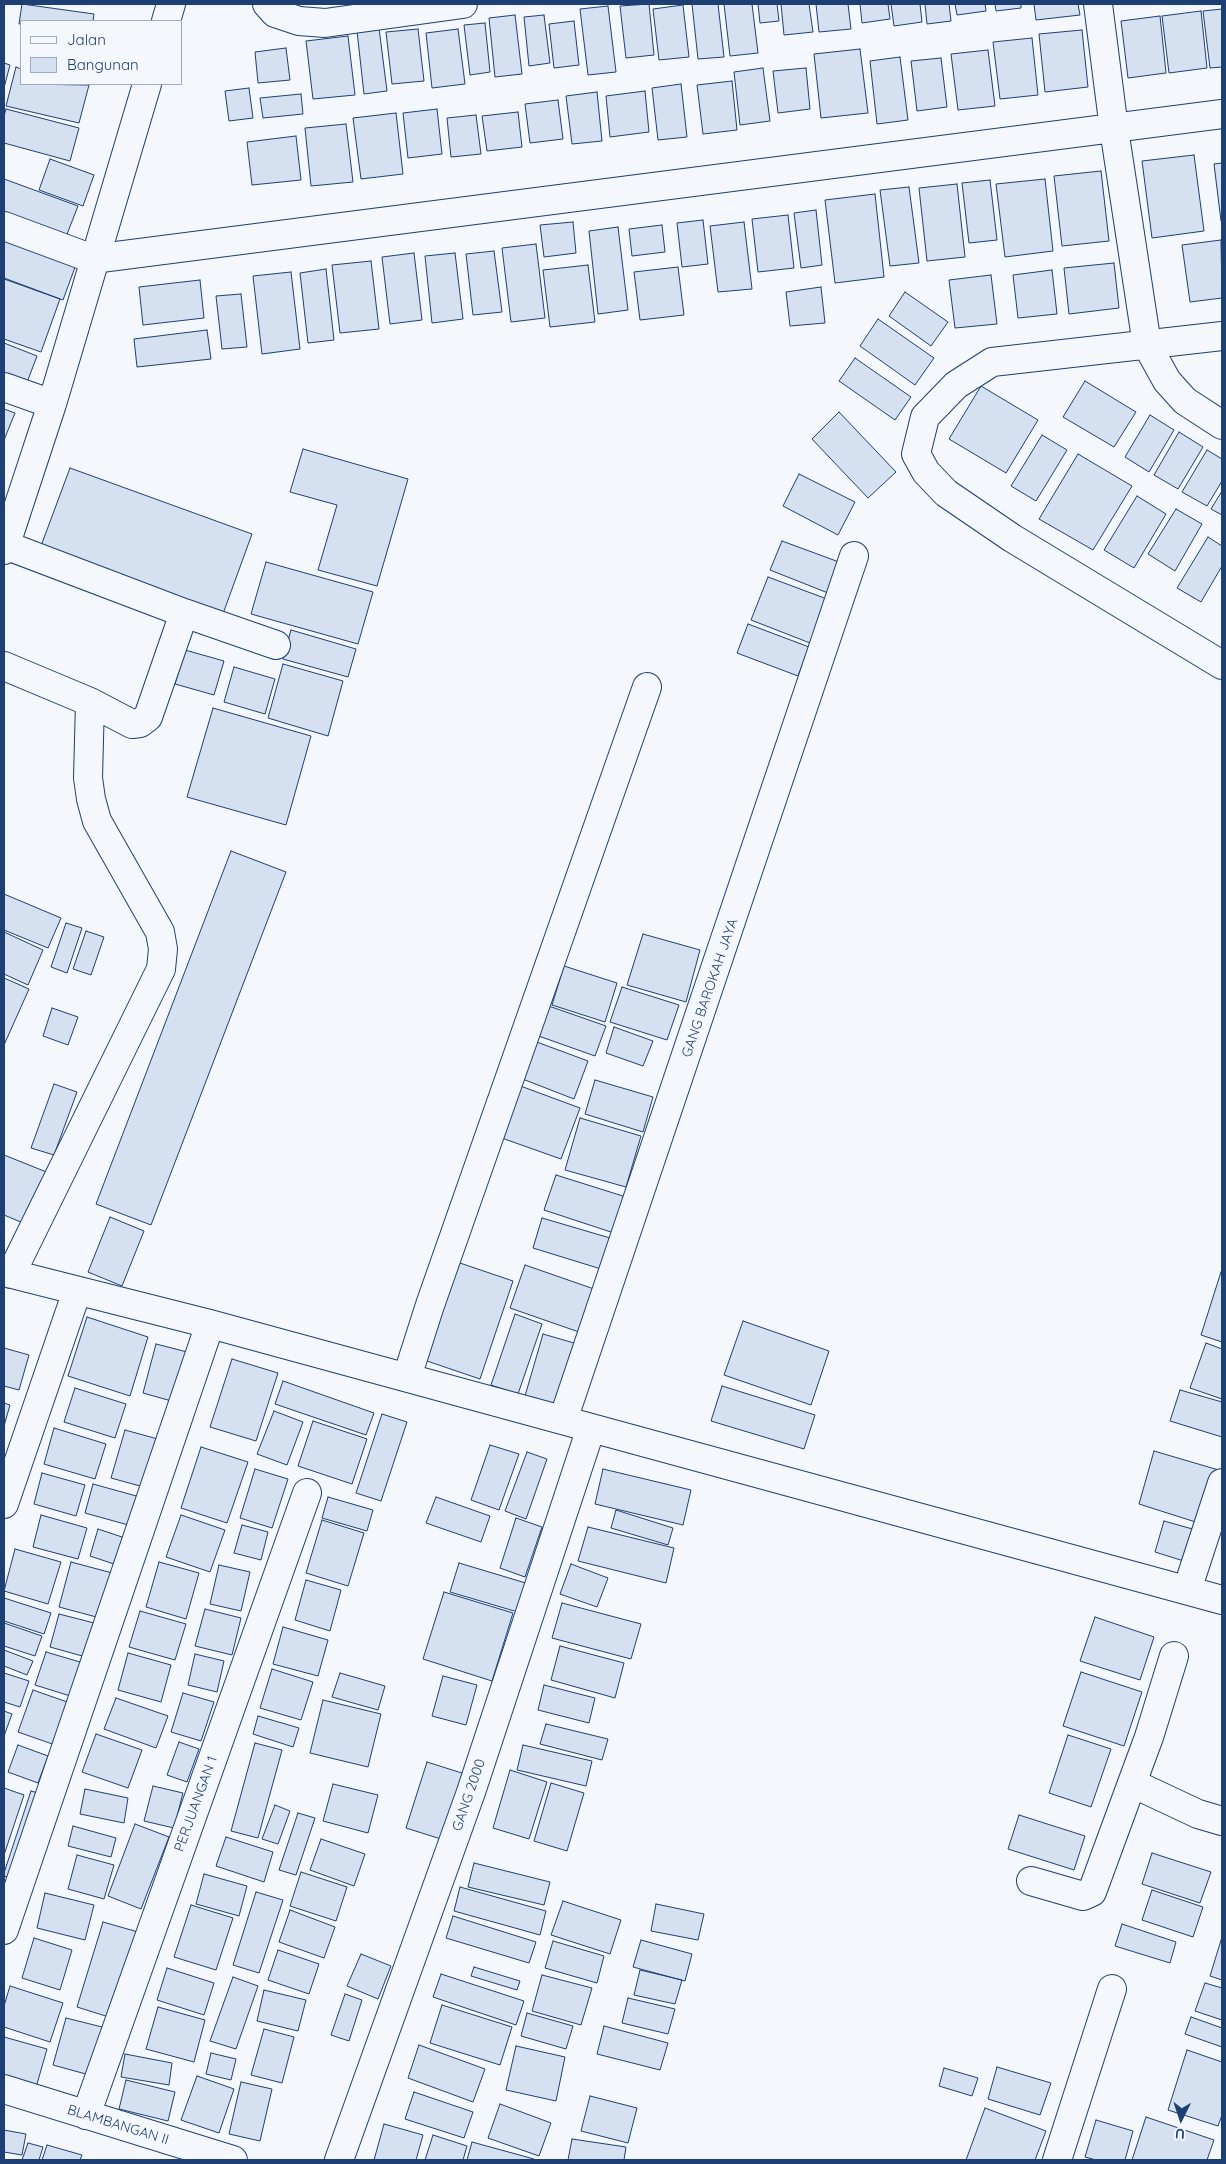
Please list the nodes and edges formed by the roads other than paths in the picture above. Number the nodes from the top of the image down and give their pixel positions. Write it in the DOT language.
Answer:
graph roads {
  1 [pos="171,4"];
  2 [pos="267,4"];
  3 [pos="463,4"];
  4 [pos="1098,4"];
  5 [pos="166,20"];
  6 [pos="147,85"];
  7 [pos="1222,114"];
  8 [pos="1114,128"];
  9 [pos="4,226"];
  10 [pos="94,259"];
  11 [pos="1222,336"];
  12 [pos="1147,345"];
  13 [pos="4,387"];
  14 [pos="52,404"];
  15 [pos="1222,425"];
  16 [pos="4,547"];
  17 [pos="854,556"];
  18 [pos="184,613"];
  19 [pos="276,645"];
  20 [pos="1222,665"];
  21 [pos="4,666"];
  22 [pos="647,687"];
  23 [pos="90,702"];
  24 [pos="7,1273"];
  25 [pos="77,1291"];
  26 [pos="210,1324"];
  27 [pos="407,1377"];
  28 [pos="563,1420"];
  29 [pos="591,1428"];
  30 [pos="1222,1483"];
  31 [pos="307,1493"];
  32 [pos="4,1504"];
  33 [pos="1186,1590"];
  34 [pos="1222,1600"];
  35 [pos="1174,1656"];
  36 [pos="1132,1783"];
  37 [pos="1222,1821"];
  38 [pos="1031,1881"];
  39 [pos="4,1930"];
  40 [pos="1112,1989"];
  41 [pos="4,2089"];
  42 [pos="86,2115"];
  43 [pos="233,2160"];
  44 [pos="339,2160"];
  45 [pos="1057,2160"];
  1 -- 5 [label="street"];
  2 -- 3 [label="street"];
  4 -- 8 [label="street"];
  6 -- 10 [label="street"];
  7 -- 8 [label="street"];
  8 -- 10 [label="street"];
  8 -- 12 [label="street"];
  9 -- 10 [label="street"];
  10 -- 14 [label="street"];
  11 -- 12 [label="street"];
  12 -- 15 [label="street"];
  12 -- 20 [label="street"];
  13 -- 14 [label="street"];
  14 -- 16 [label="street"];
  16 -- 18 [label="street"];
  17 -- 28 [label="street, GANG BAROKAH JAYA"];
  18 -- 19 [label="street"];
  18 -- 23 [label="street"];
  21 -- 23 [label="street"];
  22 -- 27 [label="street"];
  23 -- 24 [label="street"];
  24 -- 25 [label="street"];
  25 -- 26 [label="street"];
  25 -- 32 [label="street"];
  26 -- 27 [label="street"];
  26 -- 39 [label="street"];
  27 -- 28 [label="street"];
  28 -- 29 [label="street"];
  29 -- 33 [label="street"];
  29 -- 44 [label="street, GANG 2000"];
  30 -- 33 [label="street"];
  31 -- 42 [label="street, PERJUANGAN 1"];
  33 -- 34 [label="street"];
  35 -- 36 [label="street"];
  36 -- 37 [label="street"];
  36 -- 38 [label="street"];
  40 -- 45 [label="street"];
  41 -- 42 [label="street, BLAMBANGAN II"];
  42 -- 43 [label="street, BLAMBANGAN II"];
}
